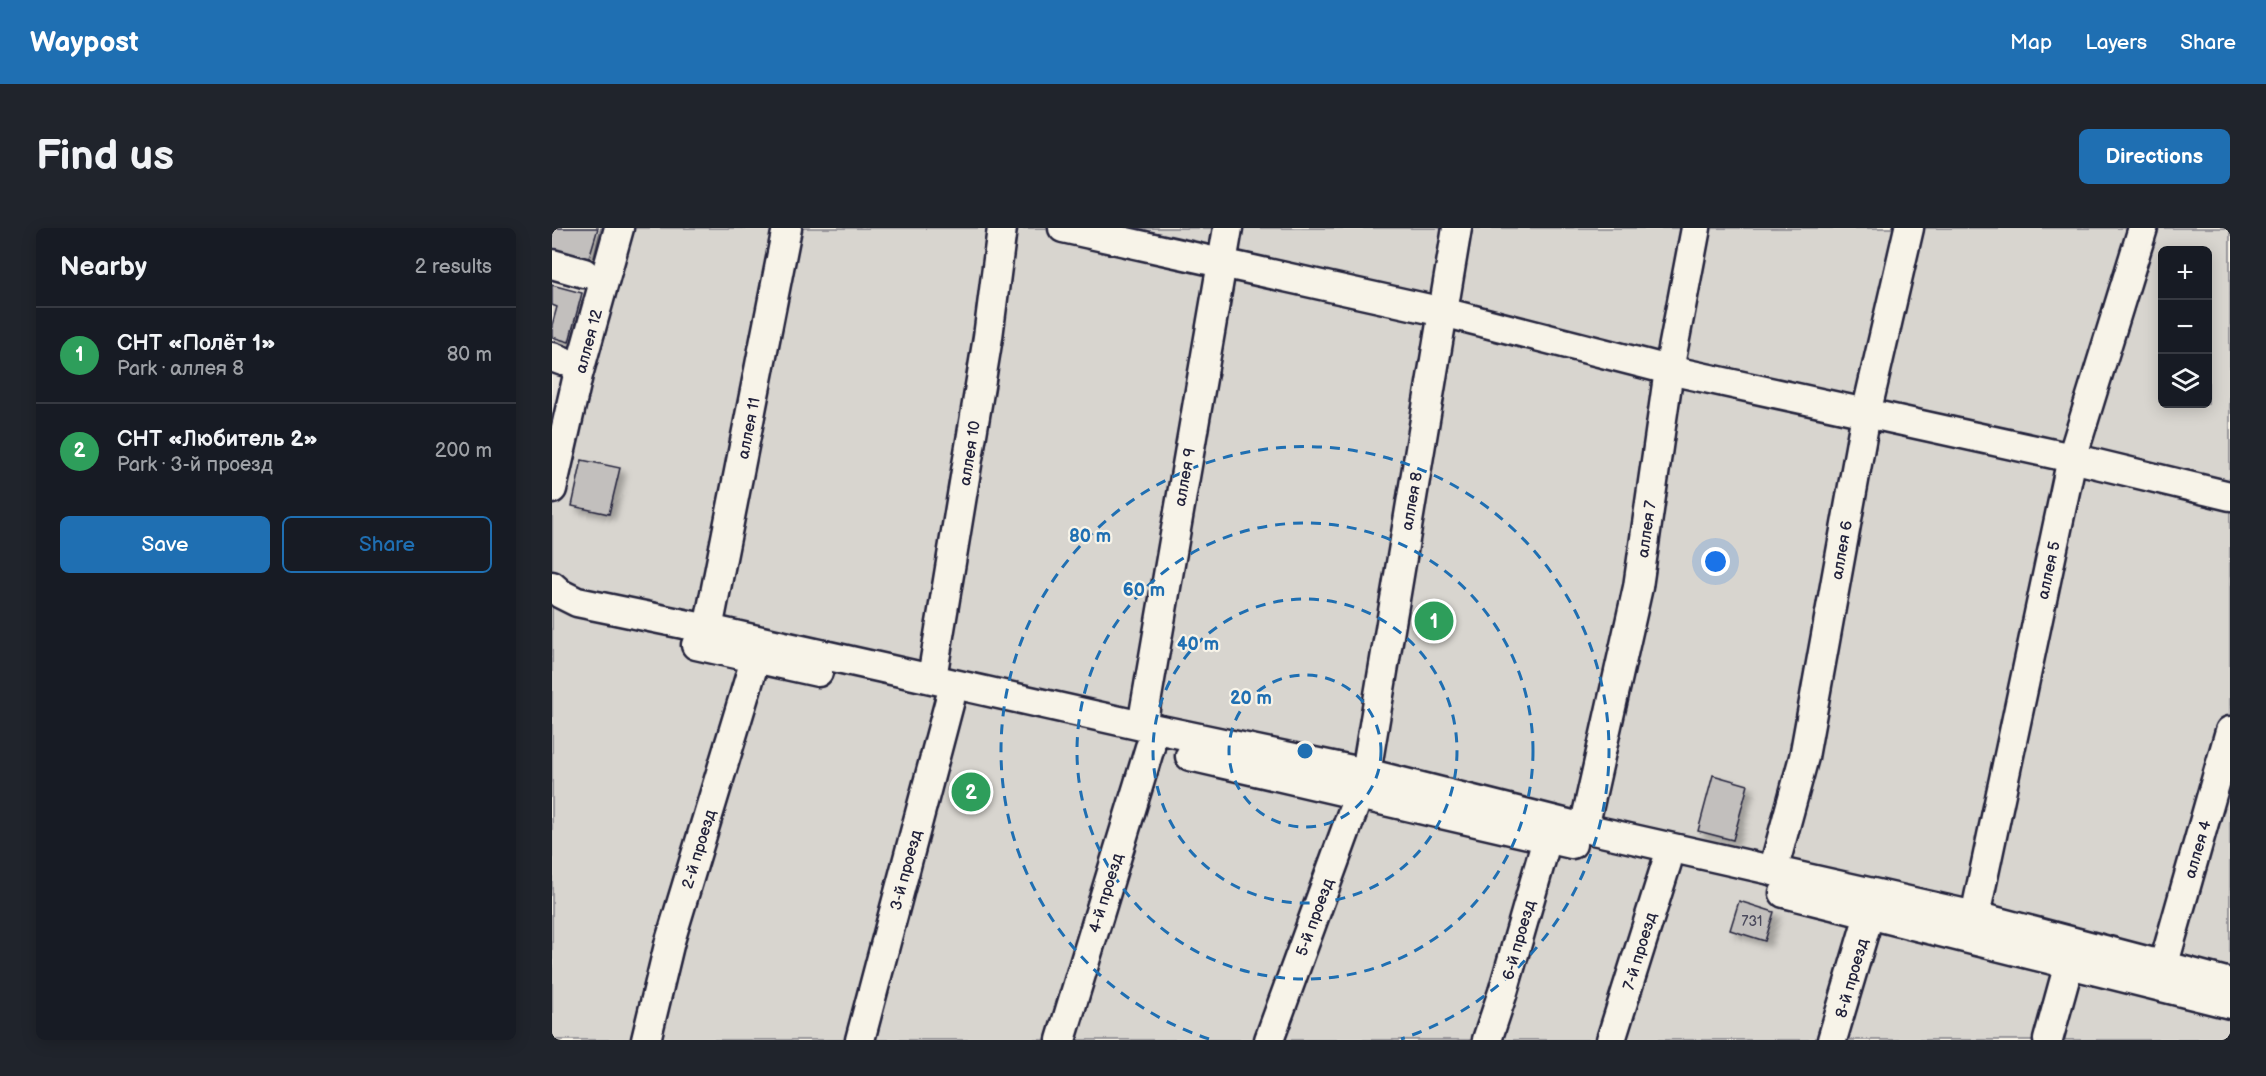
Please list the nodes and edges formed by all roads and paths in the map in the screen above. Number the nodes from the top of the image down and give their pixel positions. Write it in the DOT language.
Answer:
graph roads {
  1 [pos="619,228"];
  2 [pos="788,228"];
  3 [pos="1002,228"];
  4 [pos="1063,228"];
  5 [pos="1228,228"];
  6 [pos="1457,228"];
  7 [pos="1696,228"];
  8 [pos="1909,228"];
  9 [pos="2143,228"];
  10 [pos="1221,262"];
  11 [pos="552,264"];
  12 [pos="584,273"];
  13 [pos="1443,312"];
  14 [pos="1669,370"];
  15 [pos="1866,414"];
  16 [pos="2072,458"];
  17 [pos="552,489"];
  18 [pos="2230,496"];
  19 [pos="552,586"];
  20 [pos="552,613"];
  21 [pos="708,628"];
  22 [pos="755,660"];
  23 [pos="932,678"];
  24 [pos="950,700"];
  25 [pos="2230,731"];
  26 [pos="1146,736"];
  27 [pos="1362,784"];
  28 [pos="1584,828"];
  29 [pos="1547,839"];
  30 [pos="1667,862"];
  31 [pos="1773,872"];
  32 [pos="1869,915"];
  33 [pos="1975,916"];
  34 [pos="2069,964"];
  35 [pos="2163,967"];
  36 [pos="2230,984"];
  37 [pos="2230,1004"];
  38 [pos="646,1040"];
  39 [pos="860,1040"];
  40 [pos="1061,1040"];
  41 [pos="1269,1040"];
  42 [pos="1486,1040"];
  43 [pos="1611,1040"];
  44 [pos="1832,1040"];
  45 [pos="2048,1040"];
  1 -- 17 [label="street, аллея 12"];
  2 -- 21 [label="street, аллея 11"];
  3 -- 23 [label="street, аллея 10"];
  4 -- 10 [label="street"];
  5 -- 10 [label="street, аллея 9"];
  6 -- 13 [label="street, аллея 8"];
  7 -- 14 [label="street, аллея 7"];
  8 -- 15 [label="street, аллея 6"];
  9 -- 16 [label="street, аллея 5"];
  10 -- 13 [label="street"];
  10 -- 26 [label="street, аллея 9"];
  11 -- 12 [label="street"];
  13 -- 14 [label="street"];
  13 -- 27 [label="street, аллея 8"];
  14 -- 15 [label="street"];
  14 -- 28 [label="street, аллея 7"];
  15 -- 16 [label="street"];
  15 -- 31 [label="street, аллея 6"];
  16 -- 18 [label="street"];
  16 -- 33 [label="street, аллея 5"];
  19 -- 21 [label="street"];
  20 -- 22 [label="street"];
  21 -- 23 [label="street"];
  22 -- 24 [label="street"];
  22 -- 38 [label="street, 2-й проезд"];
  23 -- 26 [label="street"];
  24 -- 26 [label="street"];
  24 -- 39 [label="street, 3-й проезд"];
  25 -- 35 [label="street, аллея 4"];
  26 -- 27 [label="street"];
  26 -- 40 [label="street, 4-й проезд"];
  27 -- 28 [label="street"];
  27 -- 29 [label="street"];
  27 -- 41 [label="street, 5-й проезд"];
  28 -- 31 [label="street"];
  29 -- 30 [label="street"];
  29 -- 42 [label="street, 6-й проезд"];
  30 -- 32 [label="street"];
  30 -- 43 [label="street, 7-й проезд"];
  31 -- 33 [label="street"];
  32 -- 34 [label="street"];
  32 -- 44 [label="street, 8-й проезд"];
  33 -- 35 [label="street"];
  34 -- 37 [label="street"];
  34 -- 45 [label="street"];
  35 -- 36 [label="street"];
}
